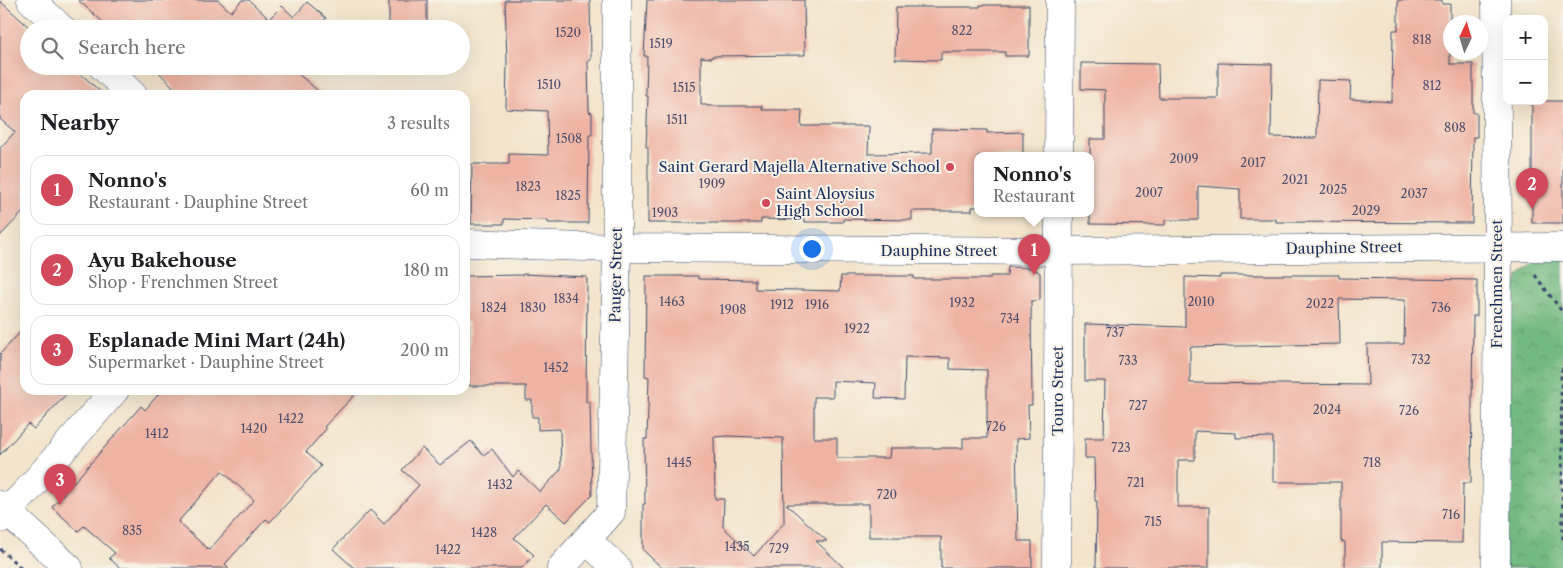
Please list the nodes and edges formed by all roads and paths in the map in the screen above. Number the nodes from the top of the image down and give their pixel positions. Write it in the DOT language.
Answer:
graph roads {
  1 [pos="31,0"];
  2 [pos="617,0"];
  3 [pos="1060,0"];
  4 [pos="1496,0"];
  5 [pos="52,20"];
  6 [pos="112,75"];
  7 [pos="128,90"];
  8 [pos="1059,152"];
  9 [pos="1059,217"];
  10 [pos="470,243"];
  11 [pos="1506,247"];
  12 [pos="1563,247"];
  13 [pos="617,248"];
  14 [pos="1059,251"];
  15 [pos="1563,313"];
  16 [pos="1562,371"];
  17 [pos="110,395"];
  18 [pos="2,512"];
  19 [pos="586,540"];
  20 [pos="1563,543"];
  21 [pos="0,549"];
  22 [pos="21,568"];
  23 [pos="69,568"];
  24 [pos="561,568"];
  25 [pos="617,568"];
  26 [pos="1057,568"];
  27 [pos="1496,568"];
  1 -- 5 [label="street"];
  2 -- 13 [label="street, Pauger Street"];
  3 -- 8 [label="street"];
  4 -- 11 [label="street, Frenchmen Street"];
  6 -- 7 [label="street"];
  9 -- 14 [label="street, Touro Street"];
  10 -- 13 [label="street, Dauphine Street"];
  11 -- 12 [label="street, Dauphine Street"];
  11 -- 14 [label="street, Dauphine Street"];
  11 -- 15 [label="path"];
  11 -- 27 [label="street, Frenchmen Street"];
  13 -- 14 [label="street, Dauphine Street"];
  13 -- 19 [label="street, Pauger Street"];
  14 -- 26 [label="street, Touro Street"];
  16 -- 20 [label="path"];
  17 -- 18 [label="street"];
  18 -- 23 [label="street"];
  19 -- 24 [label="street, Pauger Street"];
  19 -- 25 [label="street"];
  21 -- 22 [label="path"];
}
